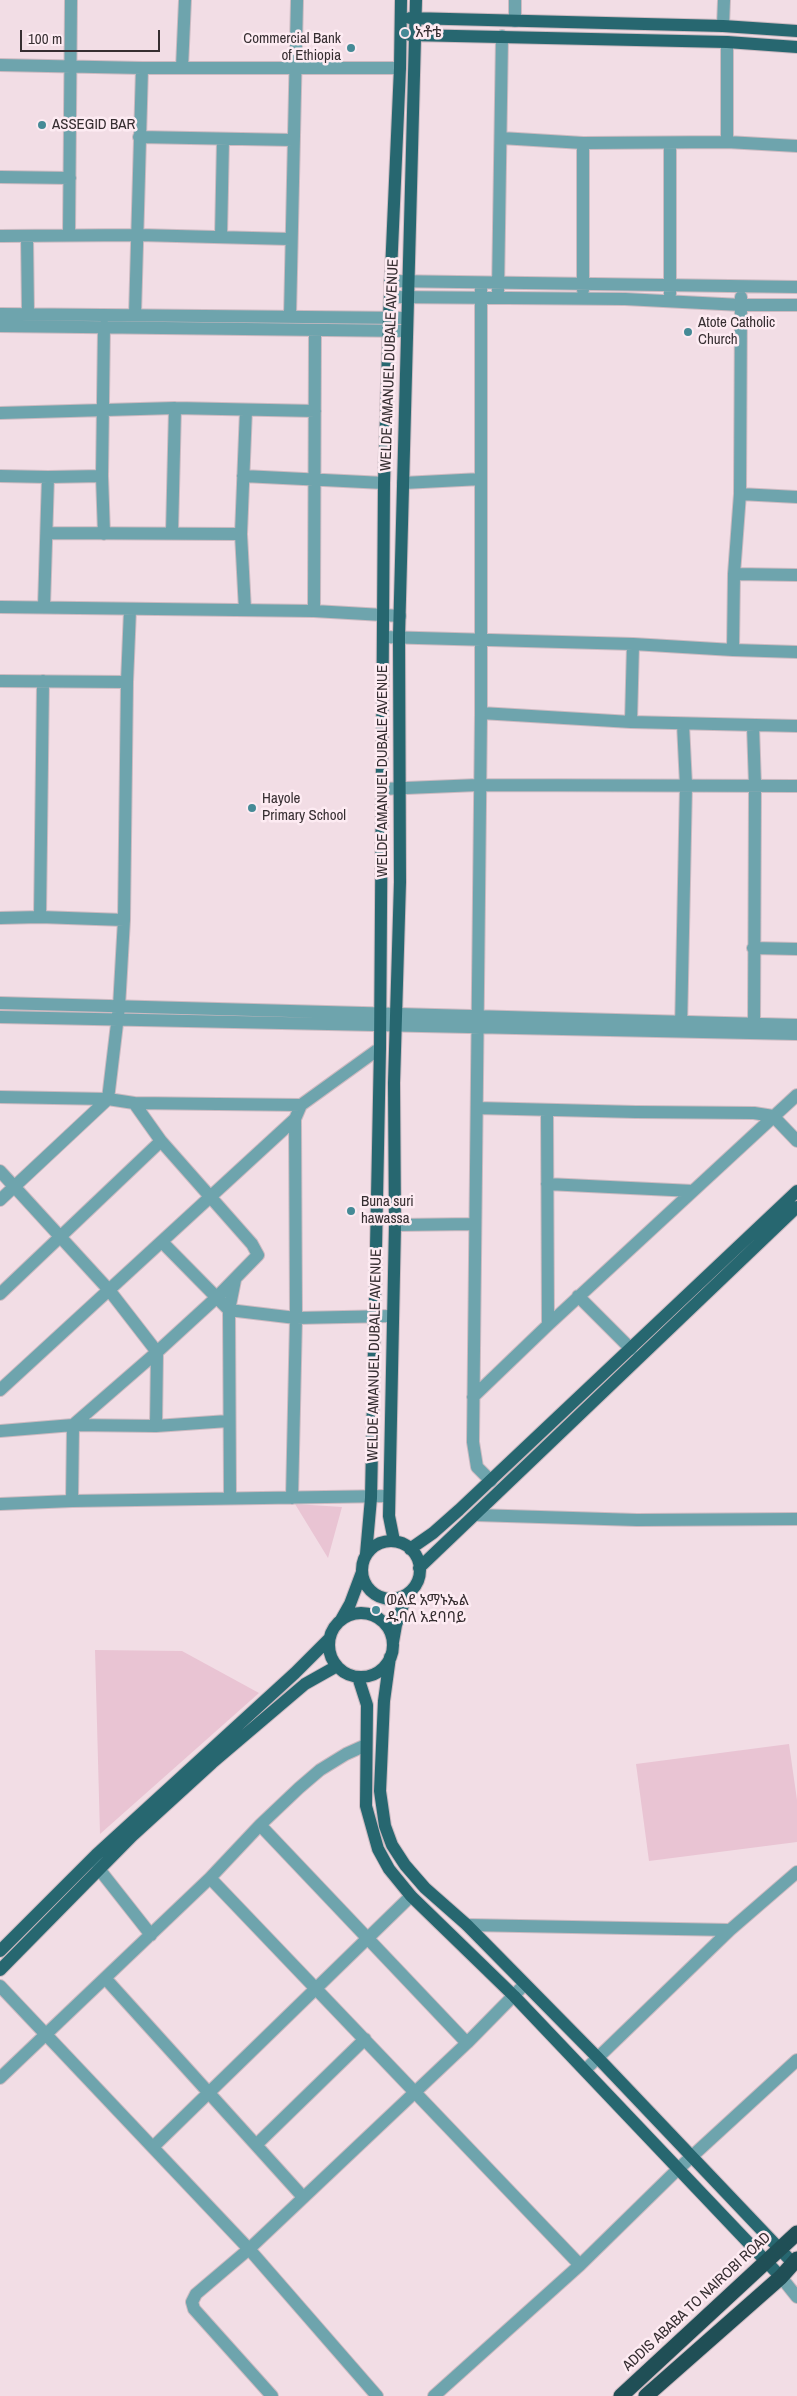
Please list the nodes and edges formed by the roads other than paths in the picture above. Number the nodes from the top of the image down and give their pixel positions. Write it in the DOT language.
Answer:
graph roads {
  1 [pos="71,0"];
  2 [pos="185,0"];
  3 [pos="297,0"];
  4 [pos="401,0"];
  5 [pos="416,0"];
  6 [pos="515,0"];
  7 [pos="724,0"];
  8 [pos="400,17"];
  9 [pos="416,18"];
  10 [pos="515,21"];
  11 [pos="723,26"];
  12 [pos="797,31"];
  13 [pos="400,34"];
  14 [pos="416,35"];
  15 [pos="502,36"];
  16 [pos="728,42"];
  17 [pos="797,47"];
  18 [pos="0,65"];
  19 [pos="71,66"];
  20 [pos="142,68"];
  21 [pos="182,68"];
  22 [pos="400,68"];
  23 [pos="296,70"];
  24 [pos="139,137"];
  25 [pos="501,138"];
  26 [pos="223,139"];
  27 [pos="293,140"];
  28 [pos="727,142"];
  29 [pos="583,143"];
  30 [pos="670,144"];
  31 [pos="797,146"];
  32 [pos="0,177"];
  33 [pos="70,178"];
  34 [pos="69,235"];
  35 [pos="139,235"];
  36 [pos="0,236"];
  37 [pos="27,236"];
  38 [pos="221,237"];
  39 [pos="290,239"];
  40 [pos="390,281"];
  41 [pos="408,282"];
  42 [pos="583,283"];
  43 [pos="482,284"];
  44 [pos="498,284"];
  45 [pos="670,286"];
  46 [pos="741,287"];
  47 [pos="797,287"];
  48 [pos="390,296"];
  49 [pos="408,296"];
  50 [pos="482,297"];
  51 [pos="498,297"];
  52 [pos="583,299"];
  53 [pos="670,302"];
  54 [pos="741,305"];
  55 [pos="797,305"];
  56 [pos="0,314"];
  57 [pos="28,314"];
  58 [pos="135,315"];
  59 [pos="290,317"];
  60 [pos="389,317"];
  61 [pos="407,318"];
  62 [pos="0,326"];
  63 [pos="104,326"];
  64 [pos="316,330"];
  65 [pos="388,331"];
  66 [pos="407,331"];
  67 [pos="175,408"];
  68 [pos="103,409"];
  69 [pos="246,410"];
  70 [pos="315,411"];
  71 [pos="0,413"];
  72 [pos="0,476"];
  73 [pos="102,476"];
  74 [pos="243,476"];
  75 [pos="48,477"];
  76 [pos="480,479"];
  77 [pos="314,481"];
  78 [pos="384,483"];
  79 [pos="403,483"];
  80 [pos="740,494"];
  81 [pos="797,497"];
  82 [pos="46,532"];
  83 [pos="172,533"];
  84 [pos="104,534"];
  85 [pos="241,534"];
  86 [pos="734,574"];
  87 [pos="797,575"];
  88 [pos="0,607"];
  89 [pos="44,607"];
  90 [pos="130,610"];
  91 [pos="245,610"];
  92 [pos="314,611"];
  93 [pos="383,616"];
  94 [pos="400,616"];
  95 [pos="399,636"];
  96 [pos="383,637"];
  97 [pos="480,641"];
  98 [pos="633,644"];
  99 [pos="733,650"];
  100 [pos="797,652"];
  101 [pos="0,681"];
  102 [pos="43,681"];
  103 [pos="127,682"];
  104 [pos="480,713"];
  105 [pos="631,722"];
  106 [pos="683,724"];
  107 [pos="753,726"];
  108 [pos="797,726"];
  109 [pos="478,785"];
  110 [pos="686,785"];
  111 [pos="755,785"];
  112 [pos="797,786"];
  113 [pos="398,788"];
  114 [pos="382,789"];
  115 [pos="40,916"];
  116 [pos="0,918"];
  117 [pos="124,920"];
  118 [pos="753,948"];
  119 [pos="797,949"];
  120 [pos="0,1003"];
  121 [pos="119,1013"];
  122 [pos="0,1016"];
  123 [pos="380,1019"];
  124 [pos="396,1019"];
  125 [pos="478,1021"];
  126 [pos="797,1025"];
  127 [pos="681,1026"];
  128 [pos="754,1028"];
  129 [pos="797,1034"];
  130 [pos="380,1048"];
  131 [pos="797,1095"];
  132 [pos="0,1097"];
  133 [pos="108,1099"];
  134 [pos="134,1103"];
  135 [pos="301,1105"];
  136 [pos="476,1108"];
  137 [pos="547,1110"];
  138 [pos="773,1116"];
  139 [pos="295,1120"];
  140 [pos="161,1141"];
  141 [pos="797,1141"];
  142 [pos="377,1151"];
  143 [pos="394,1153"];
  144 [pos="0,1172"];
  145 [pos="547,1184"];
  146 [pos="14,1187"];
  147 [pos="693,1190"];
  148 [pos="797,1191"];
  149 [pos="210,1196"];
  150 [pos="0,1200"];
  151 [pos="797,1208"];
  152 [pos="475,1224"];
  153 [pos="395,1225"];
  154 [pos="61,1238"];
  155 [pos="162,1242"];
  156 [pos="235,1280"];
  157 [pos="109,1290"];
  158 [pos="0,1294"];
  159 [pos="578,1296"];
  160 [pos="216,1298"];
  161 [pos="229,1310"];
  162 [pos="374,1316"];
  163 [pos="392,1316"];
  164 [pos="296,1318"];
  165 [pos="548,1325"];
  166 [pos="630,1349"];
  167 [pos="157,1352"];
  168 [pos="0,1390"];
  169 [pos="473,1397"];
  170 [pos="228,1421"];
  171 [pos="73,1425"];
  172 [pos="156,1426"];
  173 [pos="0,1432"];
  174 [pos="491,1481"];
  175 [pos="389,1496"];
  176 [pos="230,1498"];
  177 [pos="292,1498"];
  178 [pos="371,1498"];
  179 [pos="72,1501"];
  180 [pos="0,1504"];
  181 [pos="475,1515"];
  182 [pos="797,1519"];
  183 [pos="394,1541"];
  184 [pos="410,1548"];
  185 [pos="366,1554"];
  186 [pos="420,1568"];
  187 [pos="362,1572"];
  188 [pos="407,1594"];
  189 [pos="341,1620"];
  190 [pos="329,1640"];
  191 [pos="391,1651"];
  192 [pos="337,1666"];
  193 [pos="358,1677"];
  194 [pos="366,1745"];
  195 [pos="260,1825"];
  196 [pos="96,1855"];
  197 [pos="99,1869"];
  198 [pos="797,1872"];
  199 [pos="413,1874"];
  200 [pos="210,1878"];
  201 [pos="402,1886"];
  202 [pos="411,1896"];
  203 [pos="467,1925"];
  204 [pos="730,1930"];
  205 [pos="151,1935"];
  206 [pos="367,1937"];
  207 [pos="0,1951"];
  208 [pos="0,1970"];
  209 [pos="105,1978"];
  210 [pos="524,1985"];
  211 [pos="0,1986"];
  212 [pos="317,1988"];
  213 [pos="514,1996"];
  214 [pos="45,2035"];
  215 [pos="365,2039"];
  216 [pos="467,2043"];
  217 [pos="598,2058"];
  218 [pos="797,2060"];
  219 [pos="585,2070"];
  220 [pos="0,2078"];
  221 [pos="416,2092"];
  222 [pos="207,2093"];
  223 [pos="256,2144"];
  224 [pos="153,2147"];
  225 [pos="691,2158"];
  226 [pos="677,2170"];
  227 [pos="303,2197"];
  228 [pos="797,2233"];
  229 [pos="249,2249"];
  230 [pos="780,2249"];
  231 [pos="795,2261"];
  232 [pos="767,2262"];
  233 [pos="580,2265"];
  234 [pos="781,2277"];
  235 [pos="797,2297"];
  236 [pos="272,2396"];
  237 [pos="377,2396"];
  238 [pos="434,2396"];
  239 [pos="621,2396"];
  240 [pos="646,2396"];
  1 -- 19 [label="street"];
  2 -- 21 [label="street"];
  3 -- 23 [label="street"];
  4 -- 8 [label="main road"];
  5 -- 9 [label="main road, WELDE AMANUEL DUBALE AVENUE"];
  6 -- 10 [label="street"];
  7 -- 11 [label="street"];
  8 -- 9 [label="main road"];
  8 -- 13 [label="main road"];
  9 -- 10 [label="main road"];
  9 -- 14 [label="main road, WELDE AMANUEL DUBALE AVENUE"];
  10 -- 11 [label="main road"];
  11 -- 12 [label="main road"];
  13 -- 14 [label="main road"];
  13 -- 22 [label="main road"];
  14 -- 15 [label="main road"];
  14 -- 41 [label="main road, WELDE AMANUEL DUBALE AVENUE"];
  15 -- 16 [label="main road"];
  15 -- 25 [label="street"];
  16 -- 17 [label="main road"];
  16 -- 28 [label="street"];
  18 -- 19 [label="street"];
  19 -- 20 [label="street"];
  19 -- 33 [label="street"];
  20 -- 21 [label="street"];
  20 -- 24 [label="street"];
  21 -- 23 [label="street"];
  22 -- 23 [label="street"];
  22 -- 40 [label="main road"];
  23 -- 27 [label="street"];
  24 -- 26 [label="street"];
  24 -- 35 [label="street"];
  25 -- 29 [label="street"];
  25 -- 44 [label="street"];
  26 -- 27 [label="street"];
  26 -- 38 [label="street"];
  27 -- 39 [label="street"];
  28 -- 30 [label="street"];
  28 -- 31 [label="street"];
  29 -- 30 [label="street"];
  29 -- 42 [label="street"];
  30 -- 45 [label="street"];
  32 -- 33 [label="street"];
  33 -- 34 [label="street"];
  34 -- 35 [label="street"];
  34 -- 37 [label="street"];
  35 -- 38 [label="street"];
  35 -- 58 [label="street"];
  36 -- 37 [label="street"];
  37 -- 57 [label="street"];
  38 -- 39 [label="street"];
  39 -- 59 [label="street"];
  40 -- 41 [label="street"];
  40 -- 48 [label="main road"];
  41 -- 43 [label="street"];
  41 -- 49 [label="main road, WELDE AMANUEL DUBALE AVENUE"];
  42 -- 44 [label="street"];
  42 -- 45 [label="street"];
  42 -- 52 [label="street"];
  43 -- 44 [label="street"];
  43 -- 50 [label="street"];
  44 -- 51 [label="street"];
  45 -- 46 [label="street"];
  45 -- 53 [label="street"];
  46 -- 47 [label="street"];
  46 -- 54 [label="street"];
  48 -- 49 [label="street"];
  48 -- 60 [label="main road"];
  49 -- 50 [label="street"];
  49 -- 61 [label="main road, WELDE AMANUEL DUBALE AVENUE"];
  50 -- 51 [label="street"];
  50 -- 76 [label="street"];
  51 -- 52 [label="street"];
  52 -- 53 [label="street"];
  53 -- 54 [label="street"];
  54 -- 55 [label="street"];
  54 -- 80 [label="street"];
  56 -- 57 [label="street"];
  57 -- 58 [label="street"];
  58 -- 59 [label="street"];
  59 -- 60 [label="street"];
  60 -- 61 [label="street"];
  60 -- 65 [label="main road"];
  61 -- 66 [label="main road, WELDE AMANUEL DUBALE AVENUE"];
  62 -- 63 [label="street"];
  63 -- 64 [label="street"];
  63 -- 68 [label="street"];
  64 -- 65 [label="street"];
  64 -- 70 [label="street"];
  65 -- 66 [label="street"];
  65 -- 78 [label="main road"];
  66 -- 79 [label="main road, WELDE AMANUEL DUBALE AVENUE"];
  67 -- 68 [label="street"];
  67 -- 69 [label="street"];
  67 -- 83 [label="street"];
  68 -- 71 [label="street"];
  68 -- 73 [label="street"];
  69 -- 70 [label="street"];
  69 -- 74 [label="street"];
  70 -- 77 [label="street"];
  72 -- 75 [label="street"];
  73 -- 75 [label="street"];
  73 -- 84 [label="street"];
  74 -- 77 [label="street"];
  74 -- 85 [label="street"];
  75 -- 82 [label="street"];
  76 -- 79 [label="street"];
  76 -- 97 [label="street"];
  77 -- 78 [label="street"];
  77 -- 92 [label="street"];
  78 -- 93 [label="main road"];
  79 -- 94 [label="main road, WELDE AMANUEL DUBALE AVENUE"];
  80 -- 81 [label="street"];
  80 -- 86 [label="street"];
  82 -- 84 [label="street"];
  82 -- 89 [label="street"];
  83 -- 84 [label="street"];
  83 -- 85 [label="street"];
  85 -- 91 [label="street"];
  86 -- 87 [label="street"];
  86 -- 99 [label="street"];
  88 -- 89 [label="street"];
  89 -- 90 [label="street"];
  90 -- 91 [label="street"];
  90 -- 103 [label="street"];
  91 -- 92 [label="street"];
  92 -- 93 [label="street"];
  93 -- 94 [label="street"];
  93 -- 96 [label="main road"];
  94 -- 95 [label="main road, WELDE AMANUEL DUBALE AVENUE"];
  95 -- 96 [label="street"];
  95 -- 97 [label="street"];
  95 -- 113 [label="main road, WELDE AMANUEL DUBALE AVENUE"];
  96 -- 114 [label="main road"];
  97 -- 98 [label="street"];
  97 -- 104 [label="street"];
  98 -- 99 [label="street"];
  98 -- 105 [label="street"];
  99 -- 100 [label="street"];
  101 -- 102 [label="street"];
  102 -- 103 [label="street"];
  102 -- 115 [label="street"];
  103 -- 117 [label="street"];
  104 -- 105 [label="street"];
  104 -- 109 [label="street"];
  105 -- 106 [label="street"];
  106 -- 107 [label="street"];
  106 -- 110 [label="street"];
  107 -- 108 [label="street"];
  107 -- 111 [label="street"];
  109 -- 110 [label="street"];
  109 -- 113 [label="street"];
  109 -- 125 [label="street"];
  110 -- 111 [label="street"];
  110 -- 127 [label="street"];
  111 -- 112 [label="street"];
  111 -- 118 [label="street"];
  113 -- 114 [label="street"];
  113 -- 124 [label="main road, WELDE AMANUEL DUBALE AVENUE"];
  114 -- 123 [label="main road"];
  115 -- 116 [label="street"];
  115 -- 117 [label="street"];
  117 -- 121 [label="street"];
  118 -- 119 [label="street"];
  118 -- 128 [label="street"];
  120 -- 121 [label="street"];
  121 -- 122 [label="street"];
  121 -- 123 [label="street"];
  121 -- 133 [label="street"];
  123 -- 124 [label="street"];
  123 -- 130 [label="main road"];
  124 -- 125 [label="street"];
  124 -- 143 [label="main road, WELDE AMANUEL DUBALE AVENUE"];
  125 -- 127 [label="street"];
  125 -- 136 [label="street"];
  126 -- 128 [label="street"];
  127 -- 128 [label="street"];
  128 -- 129 [label="street"];
  130 -- 135 [label="street"];
  130 -- 142 [label="main road"];
  131 -- 138 [label="street"];
  132 -- 133 [label="street"];
  133 -- 134 [label="street"];
  133 -- 146 [label="street"];
  134 -- 135 [label="street"];
  134 -- 140 [label="street"];
  135 -- 139 [label="street"];
  136 -- 137 [label="street"];
  136 -- 152 [label="street"];
  137 -- 138 [label="street"];
  137 -- 145 [label="street"];
  138 -- 141 [label="street"];
  138 -- 147 [label="street"];
  139 -- 149 [label="street"];
  139 -- 164 [label="street"];
  140 -- 149 [label="street"];
  140 -- 154 [label="street"];
  142 -- 143 [label="main road"];
  142 -- 162 [label="main road"];
  143 -- 153 [label="main road, WELDE AMANUEL DUBALE AVENUE"];
  144 -- 146 [label="street"];
  145 -- 147 [label="street"];
  145 -- 165 [label="street"];
  146 -- 150 [label="street"];
  146 -- 154 [label="street"];
  147 -- 159 [label="street"];
  148 -- 166 [label="main road"];
  149 -- 155 [label="street"];
  149 -- 156 [label="street"];
  151 -- 181 [label="main road"];
  152 -- 153 [label="street"];
  152 -- 169 [label="street"];
  153 -- 163 [label="main road, WELDE AMANUEL DUBALE AVENUE"];
  154 -- 157 [label="street"];
  154 -- 158 [label="street"];
  155 -- 157 [label="street"];
  155 -- 160 [label="street"];
  156 -- 160 [label="street"];
  156 -- 161 [label="street"];
  157 -- 167 [label="street"];
  157 -- 168 [label="street"];
  159 -- 165 [label="street"];
  159 -- 166 [label="street"];
  160 -- 161 [label="street"];
  160 -- 167 [label="street"];
  161 -- 164 [label="street"];
  161 -- 170 [label="street"];
  162 -- 163 [label="street"];
  162 -- 164 [label="street"];
  162 -- 178 [label="main road"];
  163 -- 175 [label="main road, WELDE AMANUEL DUBALE AVENUE"];
  164 -- 177 [label="street"];
  165 -- 169 [label="street"];
  166 -- 174 [label="main road"];
  167 -- 171 [label="street"];
  167 -- 172 [label="street"];
  169 -- 174 [label="street"];
  170 -- 172 [label="street"];
  170 -- 176 [label="street"];
  171 -- 172 [label="street"];
  171 -- 173 [label="street"];
  171 -- 179 [label="street"];
  174 -- 184 [label="main road"];
  175 -- 178 [label="street"];
  175 -- 183 [label="main road, WELDE AMANUEL DUBALE AVENUE"];
  176 -- 177 [label="street"];
  176 -- 179 [label="street"];
  177 -- 178 [label="street"];
  178 -- 185 [label="main road"];
  179 -- 180 [label="street"];
  181 -- 182 [label="street"];
  181 -- 186 [label="main road"];
  183 -- 184 [label="main road"];
  183 -- 185 [label="main road"];
  184 -- 186 [label="main road"];
  185 -- 187 [label="main road"];
  186 -- 188 [label="main road"];
  187 -- 188 [label="main road"];
  187 -- 189 [label="main road"];
  188 -- 191 [label="main road"];
  189 -- 190 [label="main road"];
  189 -- 191 [label="main road"];
  190 -- 192 [label="main road"];
  190 -- 196 [label="main road"];
  191 -- 193 [label="main road"];
  191 -- 199 [label="main road"];
  192 -- 193 [label="main road"];
  192 -- 197 [label="main road"];
  193 -- 194 [label="main road"];
  194 -- 195 [label="street"];
  194 -- 201 [label="main road"];
  195 -- 200 [label="street"];
  195 -- 206 [label="street"];
  196 -- 197 [label="street"];
  196 -- 207 [label="main road"];
  197 -- 205 [label="street"];
  197 -- 208 [label="main road"];
  198 -- 204 [label="street"];
  199 -- 201 [label="main road"];
  199 -- 203 [label="main road"];
  200 -- 205 [label="street"];
  200 -- 212 [label="street"];
  201 -- 202 [label="main road"];
  202 -- 206 [label="street"];
  202 -- 213 [label="main road"];
  203 -- 204 [label="street"];
  203 -- 210 [label="main road"];
  204 -- 217 [label="street"];
  205 -- 209 [label="street"];
  206 -- 212 [label="street"];
  206 -- 216 [label="street"];
  209 -- 214 [label="street"];
  209 -- 222 [label="street"];
  210 -- 213 [label="street"];
  210 -- 217 [label="main road"];
  211 -- 214 [label="street"];
  212 -- 215 [label="street"];
  212 -- 222 [label="street"];
  213 -- 216 [label="street"];
  213 -- 219 [label="main road"];
  214 -- 220 [label="street"];
  214 -- 224 [label="street"];
  215 -- 221 [label="street"];
  215 -- 223 [label="street"];
  216 -- 221 [label="street"];
  217 -- 219 [label="street"];
  217 -- 225 [label="main road"];
  218 -- 225 [label="street"];
  219 -- 226 [label="main road"];
  221 -- 227 [label="street"];
  221 -- 233 [label="street"];
  222 -- 223 [label="street"];
  222 -- 224 [label="street"];
  223 -- 227 [label="street"];
  224 -- 229 [label="street"];
  225 -- 226 [label="street"];
  225 -- 230 [label="main road"];
  226 -- 232 [label="main road"];
  226 -- 233 [label="street"];
  227 -- 229 [label="street"];
  228 -- 230 [label="highway, ADDIS ABABA TO NAIROBI ROAD"];
  229 -- 236 [label="street"];
  229 -- 237 [label="street"];
  230 -- 231 [label="main road"];
  230 -- 232 [label="highway, ADDIS ABABA TO NAIROBI ROAD"];
  231 -- 234 [label="highway"];
  232 -- 234 [label="main road"];
  232 -- 239 [label="highway, ADDIS ABABA TO NAIROBI ROAD"];
  233 -- 238 [label="street"];
  234 -- 235 [label="street"];
  234 -- 240 [label="highway"];
}
